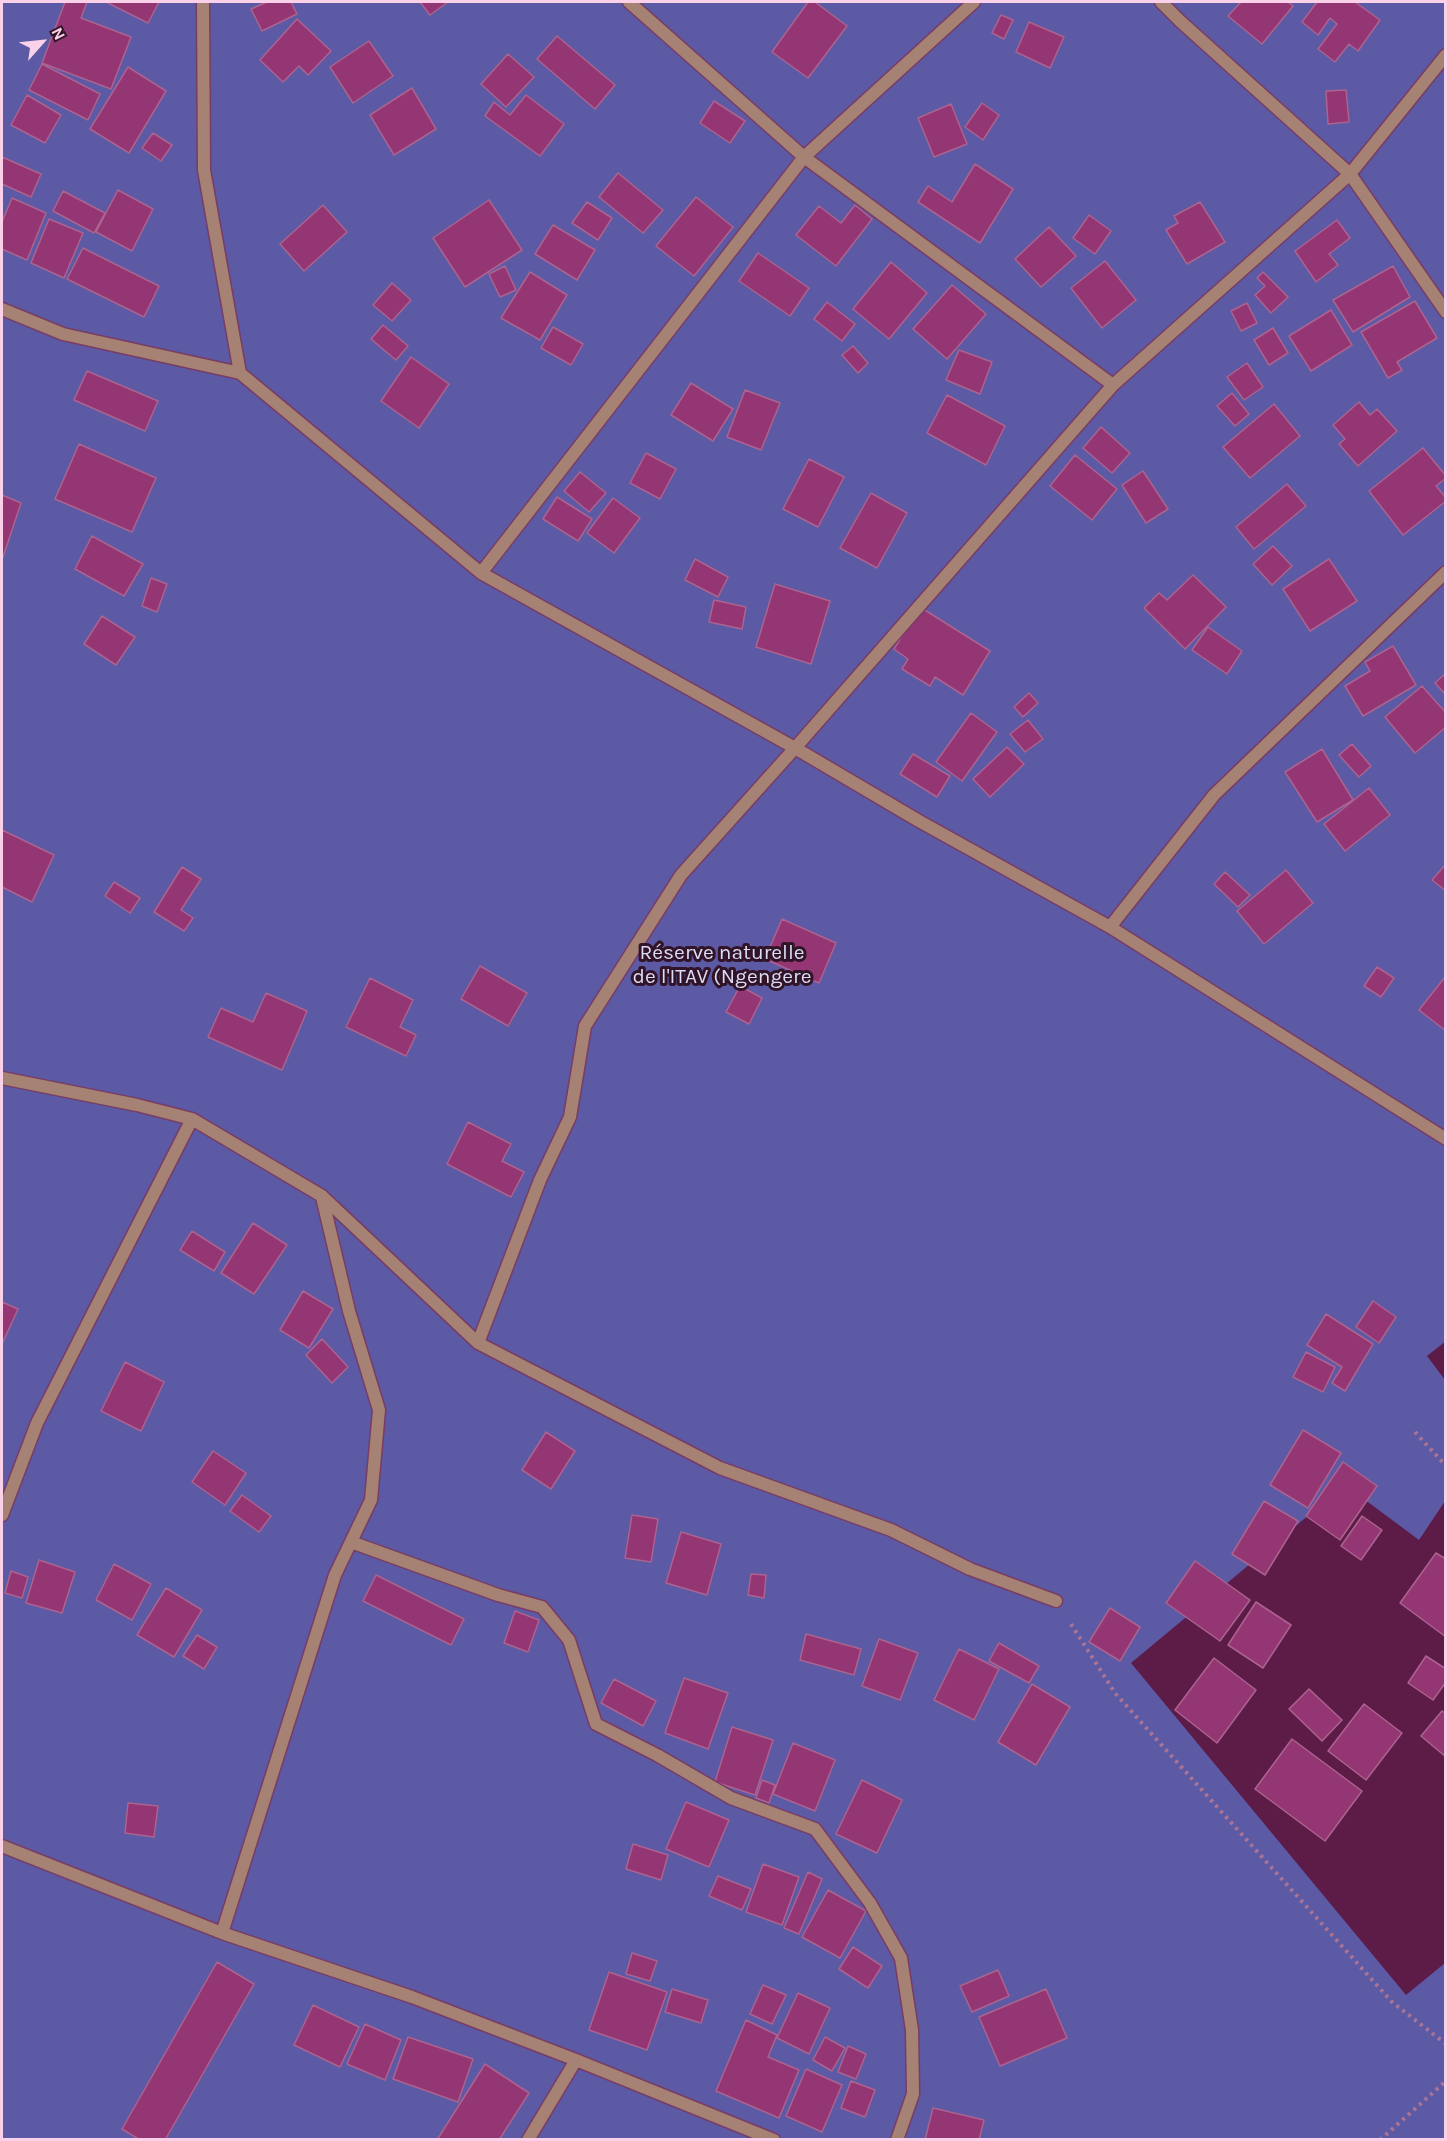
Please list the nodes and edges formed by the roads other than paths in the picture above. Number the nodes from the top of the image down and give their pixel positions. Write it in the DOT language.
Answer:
graph roads {
  1 [pos="203,2"];
  2 [pos="629,2"];
  3 [pos="974,2"];
  4 [pos="1161,2"];
  5 [pos="1446,55"];
  6 [pos="804,157"];
  7 [pos="1350,174"];
  8 [pos="2,309"];
  9 [pos="1446,312"];
  10 [pos="240,373"];
  11 [pos="1113,385"];
  12 [pos="1446,572"];
  13 [pos="481,573"];
  14 [pos="795,748"];
  15 [pos="1110,927"];
  16 [pos="2,1078"];
  17 [pos="192,1119"];
  18 [pos="1446,1121"];
  19 [pos="1441,1135"];
  20 [pos="322,1196"];
  21 [pos="478,1343"];
  22 [pos="2,1515"];
  23 [pos="351,1542"];
  24 [pos="1056,1601"];
  25 [pos="2,1846"];
  26 [pos="222,1933"];
  27 [pos="576,2060"];
  28 [pos="528,2139"];
  29 [pos="774,2139"];
  30 [pos="897,2139"];
  1 -- 10 [label="street"];
  2 -- 6 [label="street"];
  3 -- 6 [label="street"];
  4 -- 7 [label="street"];
  5 -- 7 [label="street"];
  6 -- 11 [label="street"];
  6 -- 13 [label="street"];
  7 -- 9 [label="street"];
  7 -- 11 [label="street"];
  8 -- 10 [label="street"];
  10 -- 13 [label="street"];
  11 -- 14 [label="street"];
  12 -- 15 [label="street"];
  13 -- 14 [label="street"];
  14 -- 15 [label="street"];
  14 -- 21 [label="street"];
  15 -- 19 [label="street"];
  16 -- 17 [label="street"];
  17 -- 20 [label="street"];
  17 -- 22 [label="street"];
  18 -- 19 [label="street"];
  20 -- 21 [label="street"];
  20 -- 23 [label="street"];
  21 -- 24 [label="street"];
  23 -- 26 [label="street"];
  23 -- 30 [label="street"];
  25 -- 26 [label="street"];
  26 -- 27 [label="street"];
  27 -- 28 [label="street"];
  27 -- 29 [label="street"];
}
